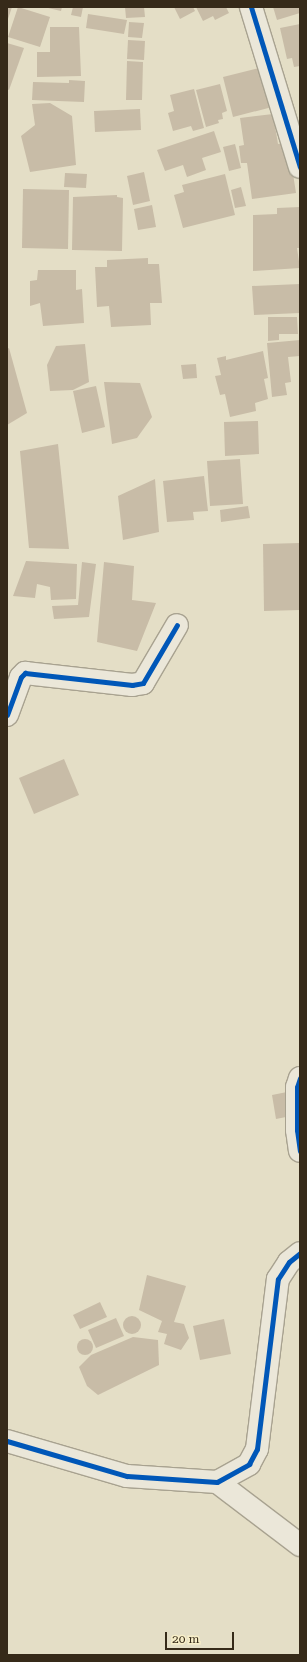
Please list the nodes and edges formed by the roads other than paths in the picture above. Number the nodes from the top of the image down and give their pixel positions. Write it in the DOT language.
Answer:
graph roads {
  1 [pos="251,7"];
  2 [pos="300,167"];
  3 [pos="177,625"];
  4 [pos="7,715"];
  5 [pos="300,1078"];
  6 [pos="300,1151"];
  7 [pos="300,1253"];
  8 [pos="7,1441"];
  9 [pos="217,1482"];
  10 [pos="300,1545"];
  1 -- 2 [label="street"];
  3 -- 4 [label="street"];
  5 -- 6 [label="street"];
  7 -- 9 [label="street"];
  8 -- 9 [label="street"];
  9 -- 10 [label="street"];
}
